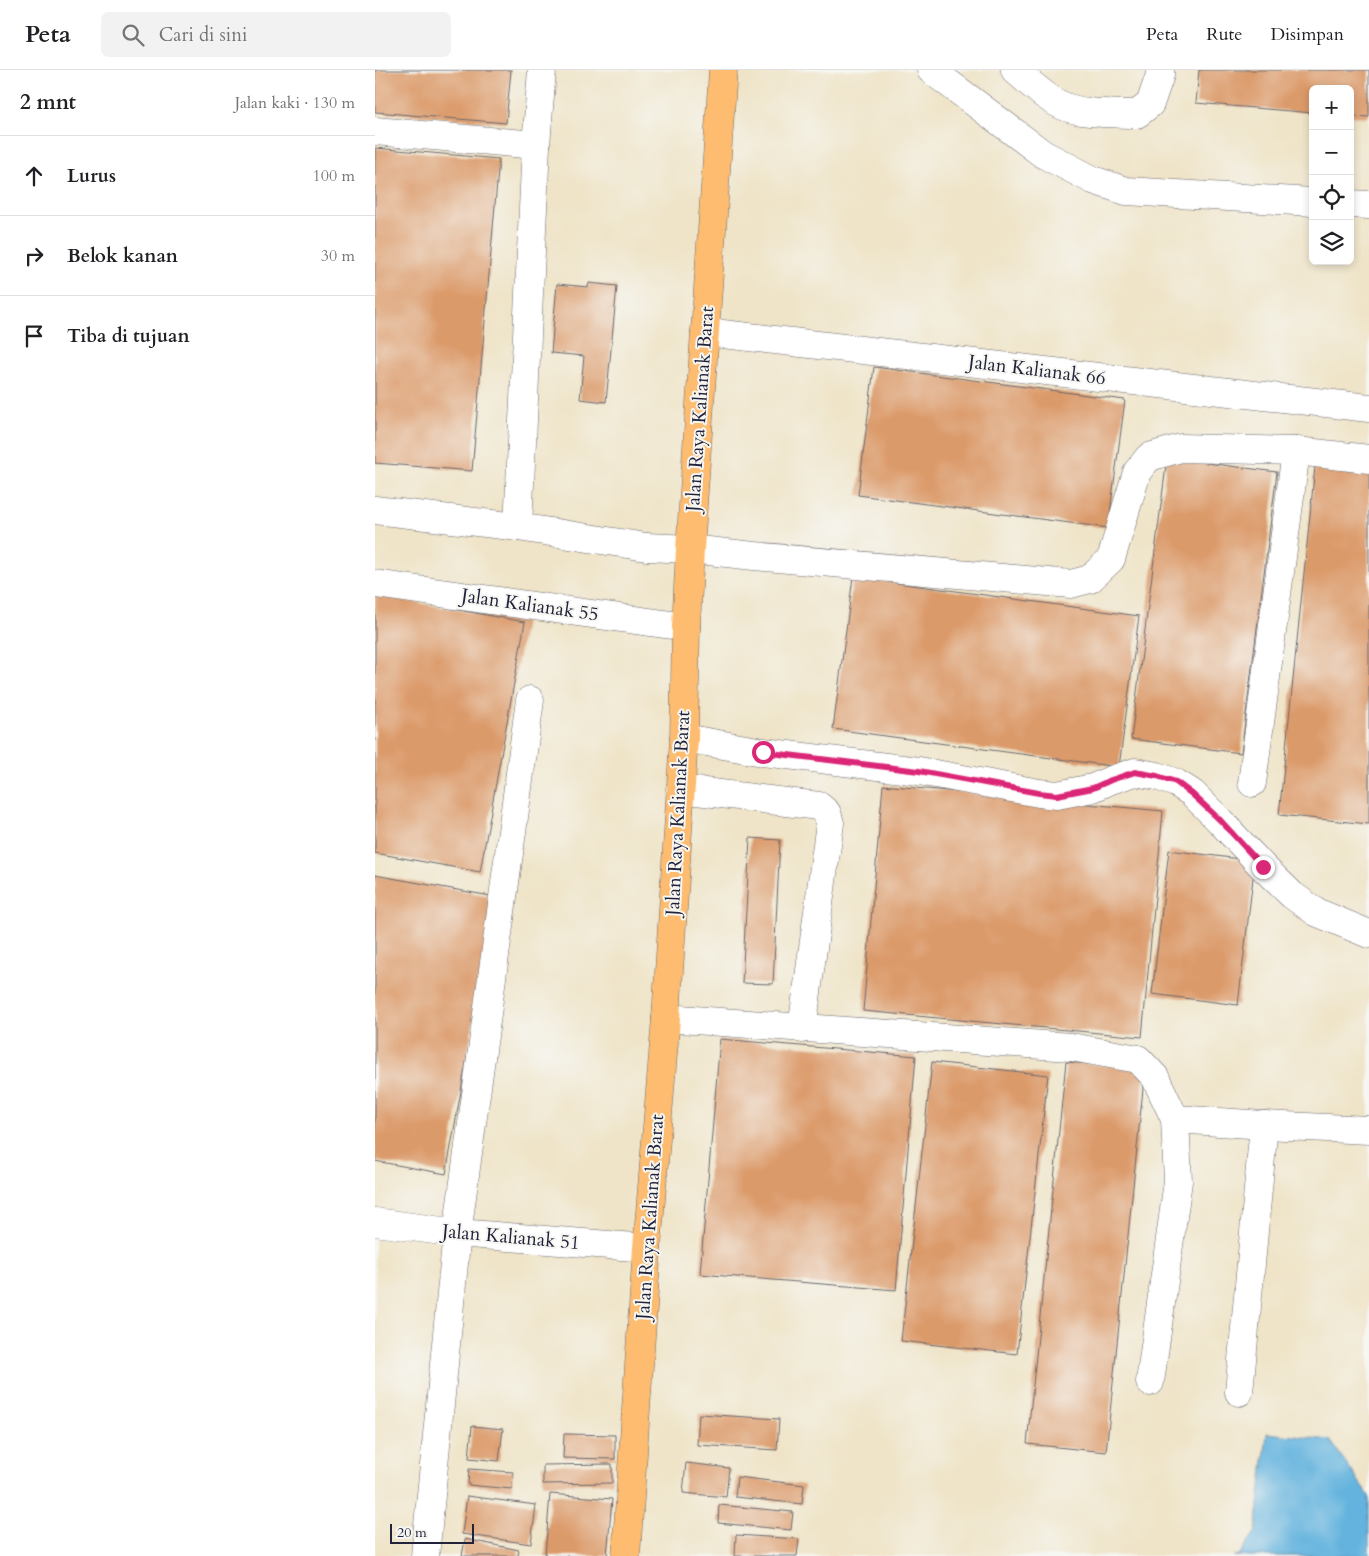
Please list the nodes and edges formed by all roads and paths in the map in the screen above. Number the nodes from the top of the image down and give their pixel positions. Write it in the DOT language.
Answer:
graph roads {
  1 [pos="542,70"];
  2 [pos="723,70"];
  3 [pos="931,70"];
  4 [pos="1015,70"];
  5 [pos="1160,70"];
  6 [pos="1038,80"];
  7 [pos="375,131"];
  8 [pos="536,145"];
  9 [pos="1309,202"];
  10 [pos="1354,204"];
  11 [pos="1369,205"];
  12 [pos="705,332"];
  13 [pos="1369,408"];
  14 [pos="1296,451"];
  15 [pos="1369,459"];
  16 [pos="375,510"];
  17 [pos="517,527"];
  18 [pos="690,549"];
  19 [pos="375,584"];
  20 [pos="686,627"];
  21 [pos="530,700"];
  22 [pos="684,738"];
  23 [pos="1252,783"];
  24 [pos="680,789"];
  25 [pos="1369,934"];
  26 [pos="666,1018"];
  27 [pos="802,1029"];
  28 [pos="1175,1119"];
  29 [pos="1264,1125"];
  30 [pos="1369,1130"];
  31 [pos="375,1222"];
  32 [pos="457,1233"];
  33 [pos="647,1248"];
  34 [pos="1150,1382"];
  35 [pos="1239,1392"];
  36 [pos="425,1556"];
  37 [pos="626,1556"];
  1 -- 8 [label="lane"];
  2 -- 12 [label="highway, Jalan Raya Kalianak Barat"];
  3 -- 9 [label="lane"];
  4 -- 6 [label="lane"];
  5 -- 6 [label="lane"];
  7 -- 8 [label="lane"];
  8 -- 17 [label="lane"];
  10 -- 11 [label="lane"];
  12 -- 13 [label="lane, Jalan Kalianak 66"];
  12 -- 18 [label="highway, Jalan Raya Kalianak Barat"];
  14 -- 15 [label="lane"];
  14 -- 18 [label="lane"];
  14 -- 23 [label="lane"];
  16 -- 17 [label="lane"];
  17 -- 18 [label="lane"];
  18 -- 20 [label="highway, Jalan Raya Kalianak Barat"];
  19 -- 20 [label="lane, Jalan Kalianak 55"];
  20 -- 22 [label="highway, Jalan Raya Kalianak Barat"];
  21 -- 32 [label="lane"];
  22 -- 24 [label="highway, Jalan Raya Kalianak Barat"];
  22 -- 25 [label="lane"];
  24 -- 26 [label="highway, Jalan Raya Kalianak Barat"];
  24 -- 27 [label="lane"];
  26 -- 27 [label="lane"];
  26 -- 33 [label="highway, Jalan Raya Kalianak Barat"];
  27 -- 28 [label="lane"];
  28 -- 29 [label="lane"];
  28 -- 34 [label="lane"];
  29 -- 30 [label="lane"];
  29 -- 35 [label="lane"];
  31 -- 32 [label="lane, Jalan Kalianak 51"];
  32 -- 33 [label="lane, Jalan Kalianak 51"];
  32 -- 36 [label="lane"];
  33 -- 37 [label="highway, Jalan Raya Kalianak Barat"];
}
